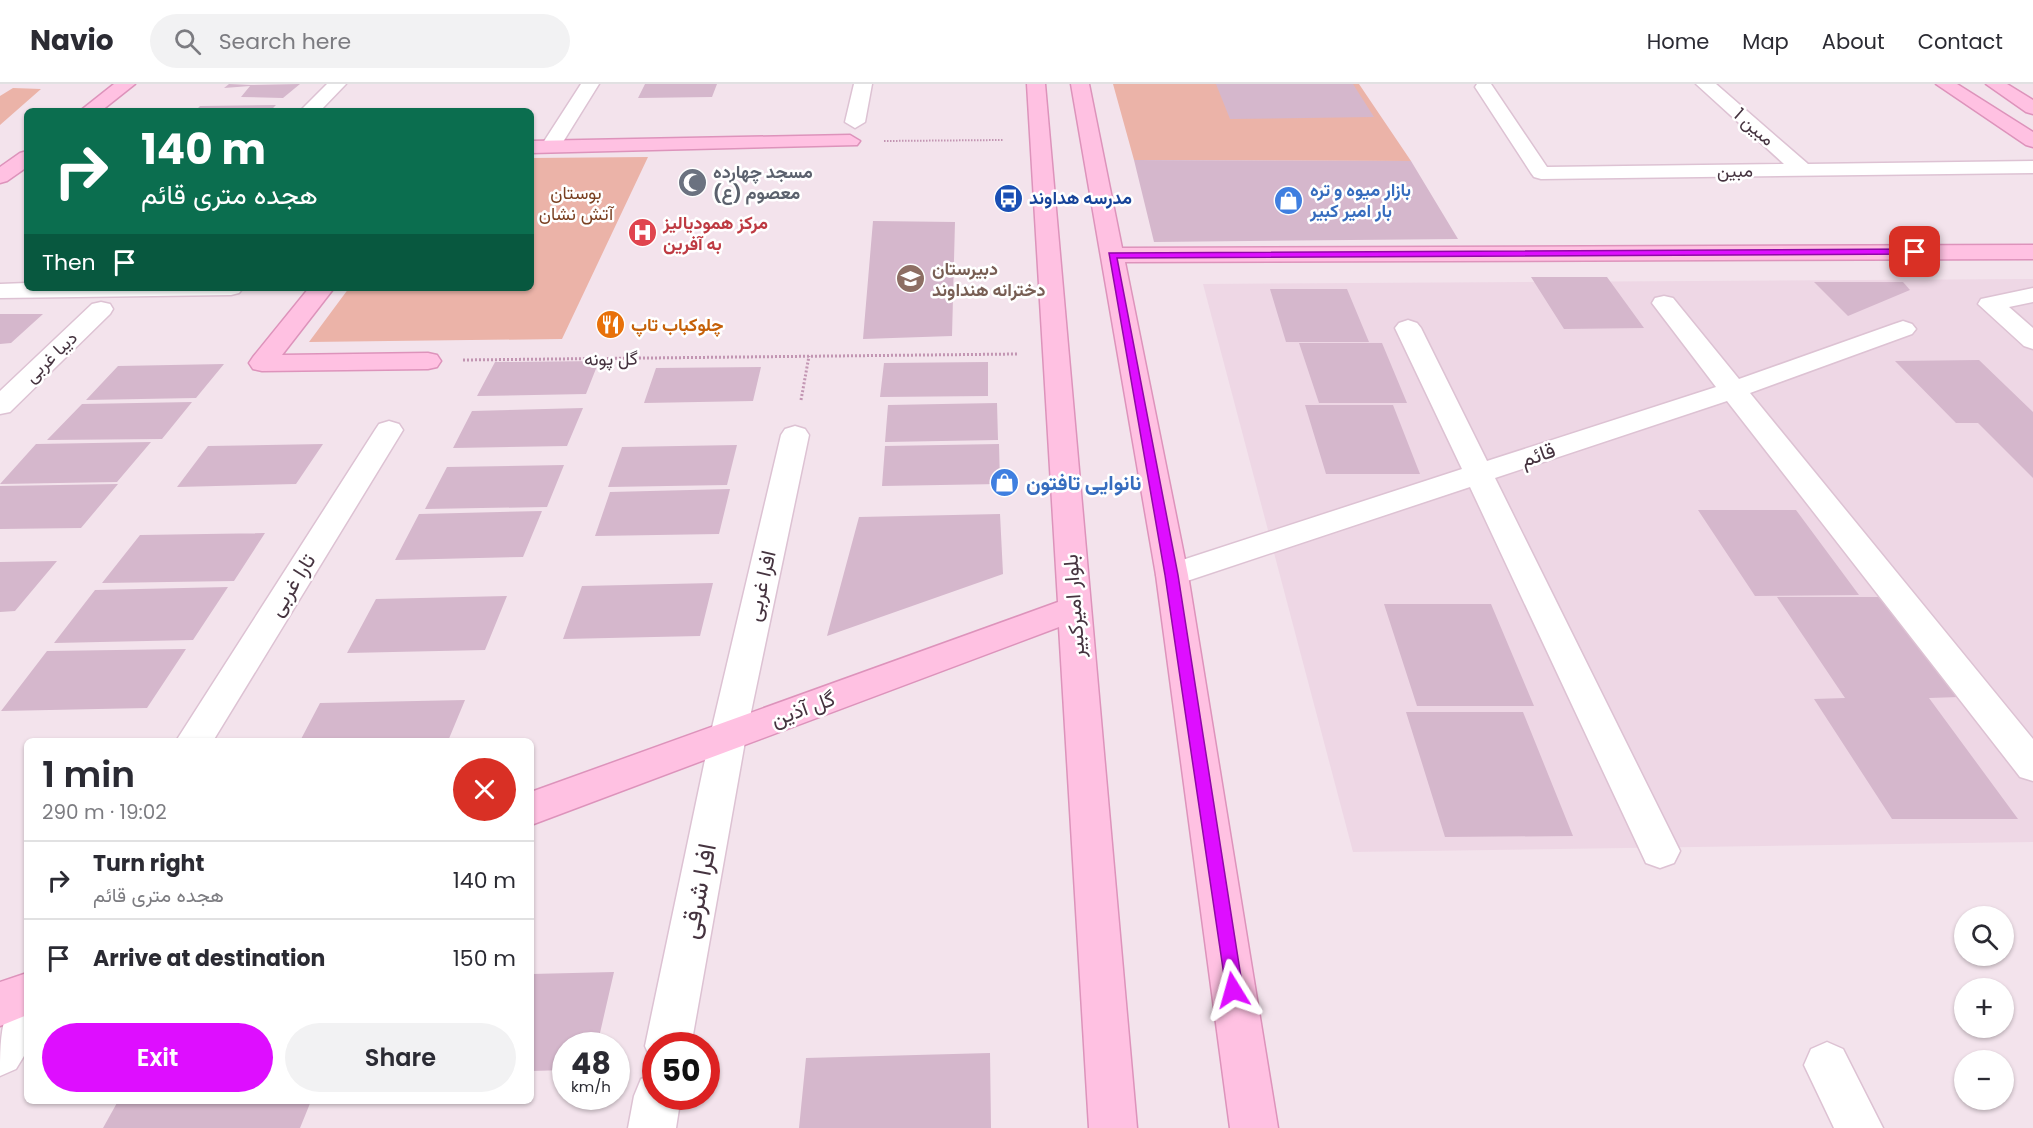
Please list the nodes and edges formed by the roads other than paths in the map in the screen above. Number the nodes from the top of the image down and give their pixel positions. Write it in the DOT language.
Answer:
graph roads {
  1 [pos="126,84"];
  2 [pos="337,84"];
  3 [pos="590,84"];
  4 [pos="863,84"];
  5 [pos="1036,84"];
  6 [pos="1080,84"];
  7 [pos="1705,84"];
  8 [pos="1945,84"];
  9 [pos="1995,84"];
  10 [pos="1484,87"];
  11 [pos="93,108"];
  12 [pos="312,108"];
  13 [pos="2033,108"];
  14 [pos="855,122"];
  15 [pos="850,141"];
  16 [pos="2033,141"];
  17 [pos="541,146"];
  18 [pos="24,159"];
  19 [pos="2033,167"];
  20 [pos="1803,170"];
  21 [pos="0,177"];
  22 [pos="2033,252"];
  23 [pos="1112,255"];
  24 [pos="0,291"];
  25 [pos="24,291"];
  26 [pos="320,291"];
  27 [pos="2033,295"];
  28 [pos="1664,303"];
  29 [pos="101,309"];
  30 [pos="1408,328"];
  31 [pos="1903,329"];
  32 [pos="2033,341"];
  33 [pos="428,361"];
  34 [pos="1733,390"];
  35 [pos="0,406"];
  36 [pos="389,430"];
  37 [pos="795,435"];
  38 [pos="1478,476"];
  39 [pos="1172,575"];
  40 [pos="1074,609"];
  41 [pos="728,736"];
  42 [pos="196,738"];
  43 [pos="2033,766"];
  44 [pos="534,808"];
  45 [pos="1660,851"];
  46 [pos="24,995"];
  47 [pos="0,1004"];
  48 [pos="24,1014"];
  49 [pos="671,1032"];
  50 [pos="0,1053"];
  51 [pos="1827,1065"];
  52 [pos="655,1110"];
  53 [pos="651,1128"];
  54 [pos="1113,1128"];
  55 [pos="1254,1128"];
  56 [pos="1859,1128"];
  1 -- 11 [label="main road"];
  2 -- 12 [label="street"];
  3 -- 17 [label="street"];
  4 -- 14 [label="street"];
  5 -- 40 [label="main road, بلوار امیرکبیر"];
  6 -- 23 [label="main road"];
  7 -- 20 [label="street, مبین 1"];
  8 -- 16 [label="main road"];
  9 -- 13 [label="main road"];
  10 -- 20 [label="street, مبین"];
  15 -- 17 [label="main road"];
  18 -- 21 [label="main road"];
  19 -- 20 [label="street, مبین"];
  22 -- 23 [label="main road"];
  23 -- 39 [label="main road"];
  24 -- 25 [label="street"];
  26 -- 33 [label="main road"];
  27 -- 32 [label="street"];
  28 -- 34 [label="street"];
  29 -- 35 [label="street, دیبا غربی"];
  30 -- 38 [label="street"];
  31 -- 34 [label="street, قائم"];
  34 -- 38 [label="street, قائم"];
  34 -- 43 [label="street"];
  36 -- 42 [label="street, تارا غربی"];
  37 -- 41 [label="street, افرا غربی"];
  38 -- 39 [label="street, قائم"];
  38 -- 45 [label="street"];
  39 -- 55 [label="main road"];
  40 -- 41 [label="main road, گل آذین"];
  40 -- 54 [label="main road, بلوار امیرکبیر"];
  41 -- 44 [label="main road, گل آذین"];
  41 -- 49 [label="street, افرا شرقی"];
  46 -- 47 [label="main road"];
  48 -- 50 [label="street"];
  51 -- 56 [label="street"];
  52 -- 53 [label="street"];
}
